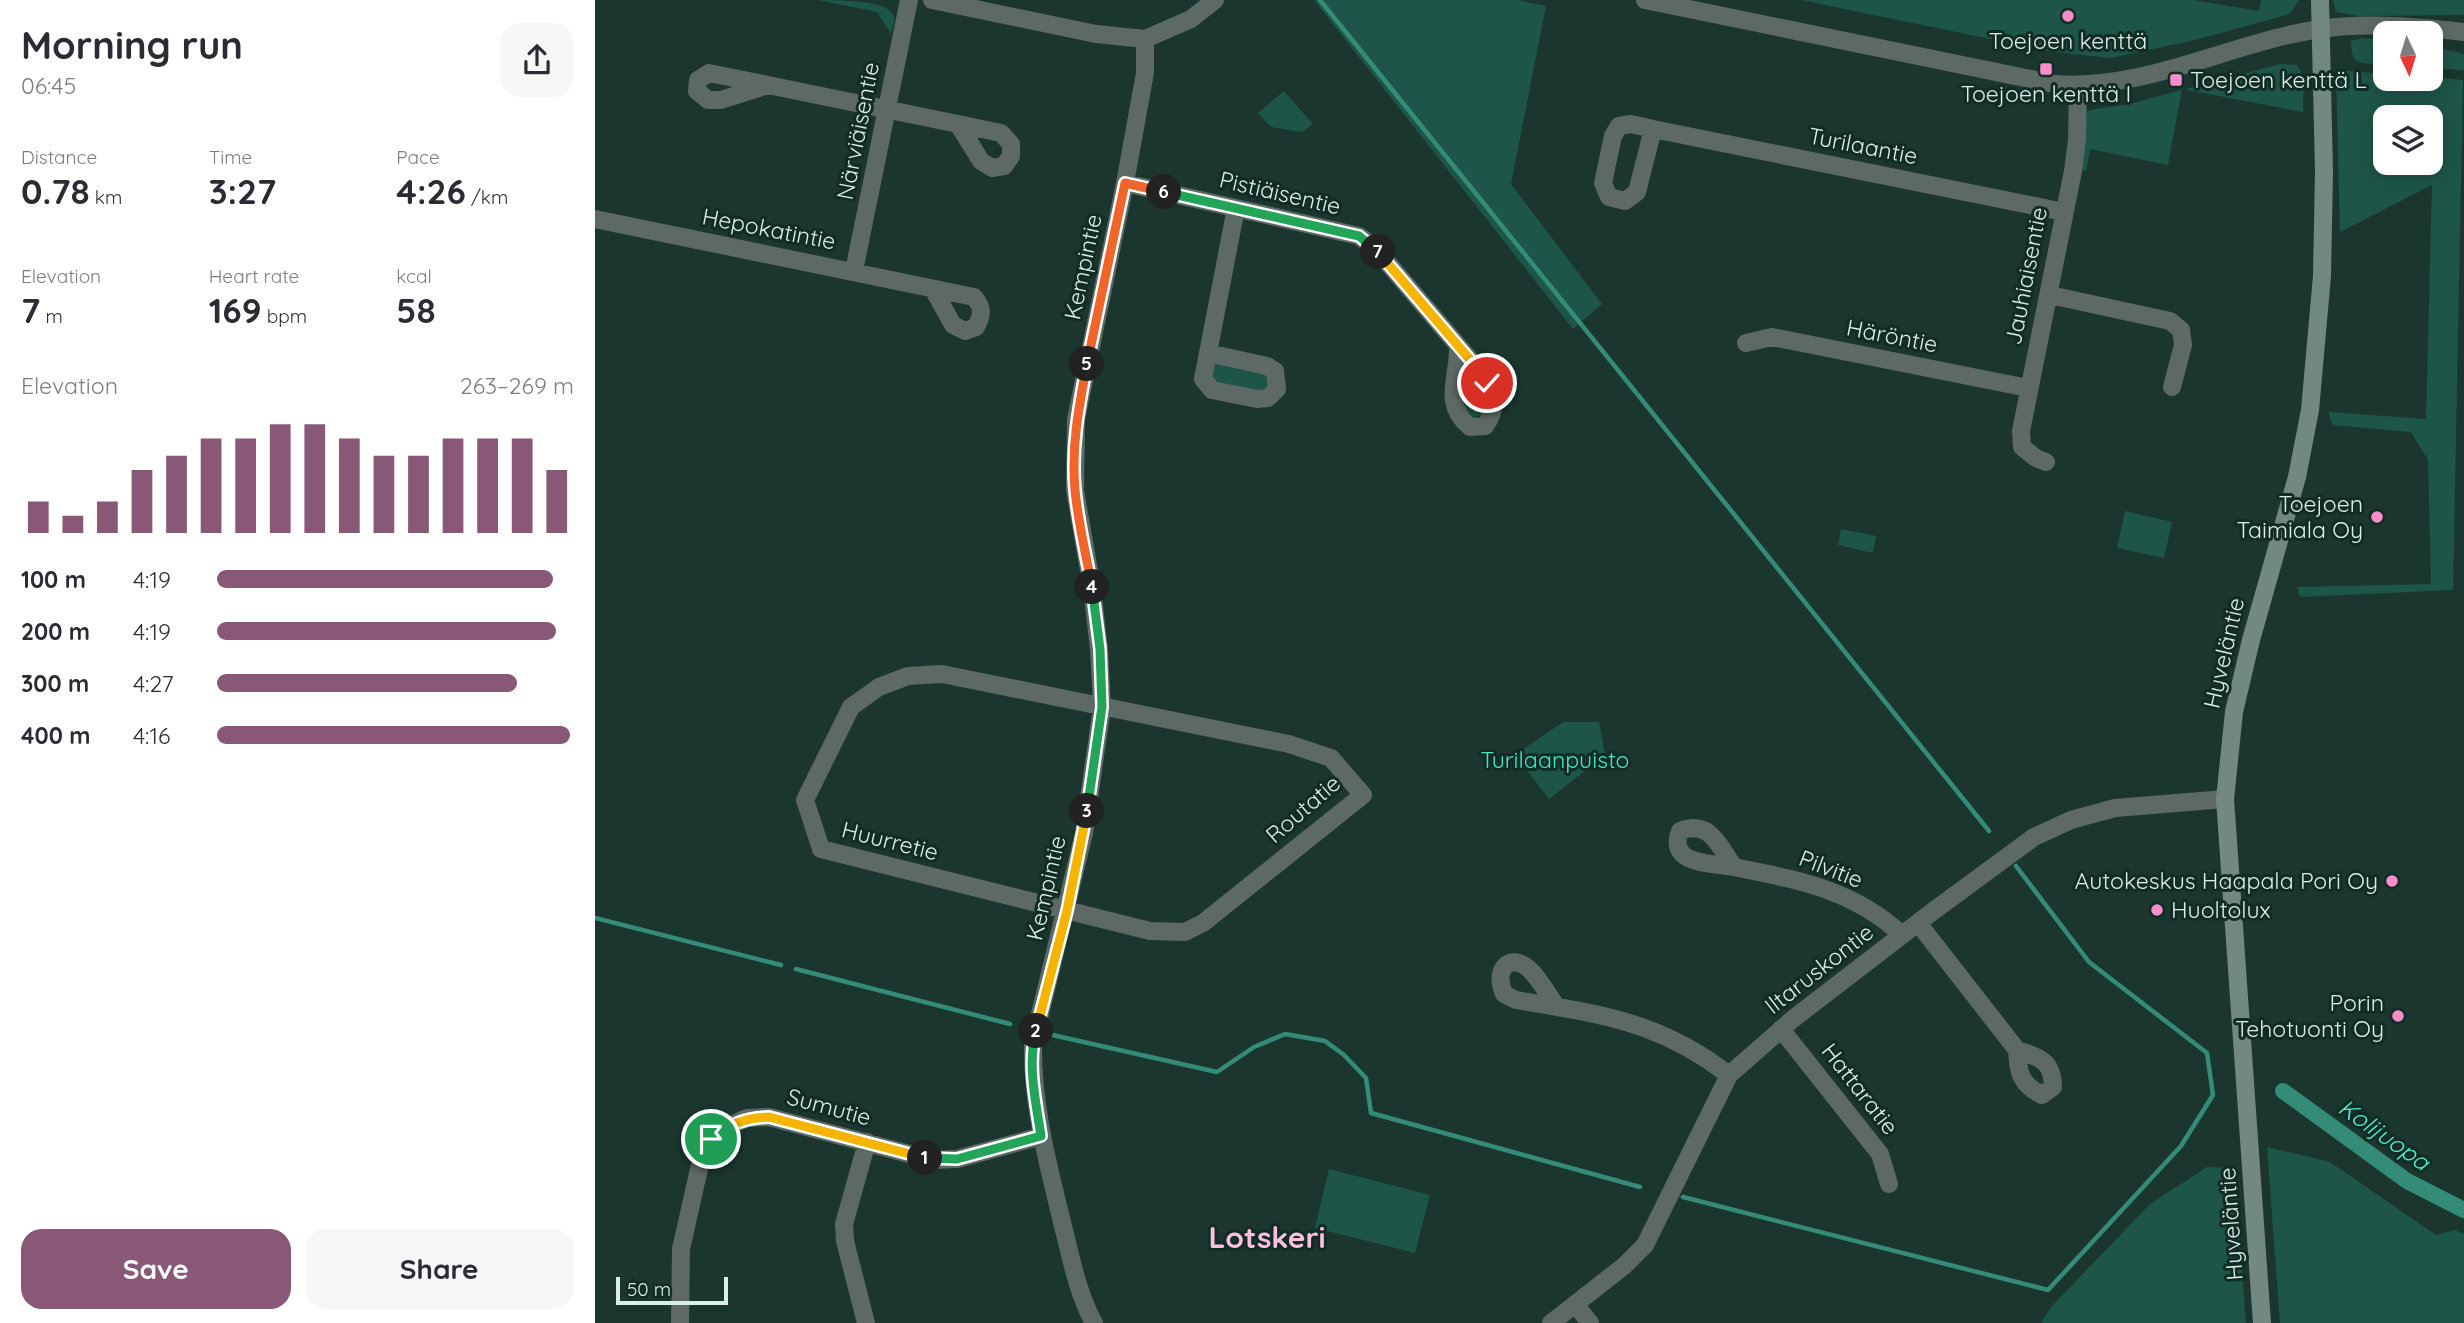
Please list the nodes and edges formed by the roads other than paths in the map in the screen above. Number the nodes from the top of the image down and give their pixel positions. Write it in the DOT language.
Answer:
graph roads {
  1 [pos="908,0"];
  2 [pos="932,0"];
  3 [pos="1215,0"];
  4 [pos="1645,0"];
  5 [pos="2320,0"];
  6 [pos="2320,29"];
  7 [pos="2464,32"];
  8 [pos="1145,39"];
  9 [pos="768,85"];
  10 [pos="2078,86"];
  11 [pos="888,109"];
  12 [pos="958,124"];
  13 [pos="1653,128"];
  14 [pos="1125,183"];
  15 [pos="1236,208"];
  16 [pos="2064,212"];
  17 [pos="595,219"];
  18 [pos="855,271"];
  19 [pos="933,289"];
  20 [pos="2050,295"];
  21 [pos="1746,343"];
  22 [pos="1458,349"];
  23 [pos="1208,353"];
  24 [pos="2172,387"];
  25 [pos="2028,388"];
  26 [pos="2046,462"];
  27 [pos="1102,707"];
  28 [pos="2225,799"];
  29 [pos="1734,867"];
  30 [pos="1067,911"];
  31 [pos="1918,923"];
  32 [pos="1902,935"];
  33 [pos="1557,1007"];
  34 [pos="1781,1028"];
  35 [pos="2017,1050"];
  36 [pos="1729,1075"];
  37 [pos="1041,1136"];
  38 [pos="867,1142"];
  39 [pos="1889,1184"];
  40 [pos="1576,1304"];
  41 [pos="680,1323"];
  42 [pos="866,1323"];
  43 [pos="1094,1323"];
  44 [pos="1551,1323"];
  45 [pos="1590,1323"];
  46 [pos="2262,1323"];
  1 -- 11 [label="street, Närviäisentie"];
  2 -- 8 [label="street"];
  3 -- 8 [label="street"];
  4 -- 10 [label="street"];
  5 -- 6 [label="street, Hyveläntie"];
  6 -- 7 [label="street"];
  6 -- 10 [label="street"];
  6 -- 28 [label="street, Hyveläntie"];
  8 -- 14 [label="street, Kempintie"];
  9 -- 11 [label="street"];
  10 -- 16 [label="street, Jauhiaisentie"];
  11 -- 12 [label="street"];
  11 -- 18 [label="street, Närviäisentie"];
  13 -- 16 [label="street, Turilaantie"];
  14 -- 15 [label="street, Pistiäisentie"];
  14 -- 27 [label="street, Kempintie"];
  15 -- 22 [label="street, Pistiäisentie"];
  15 -- 23 [label="street"];
  16 -- 20 [label="street, Jauhiaisentie"];
  17 -- 18 [label="street, Hepokatintie"];
  18 -- 19 [label="street, Hepokatintie"];
  20 -- 24 [label="street"];
  20 -- 25 [label="street, Jauhiaisentie"];
  21 -- 25 [label="street, Häröntie"];
  25 -- 26 [label="street, Jauhiaisentie"];
  27 -- 30 [label="street, Kempintie"];
  27 -- 30 [label="street, Routatie"];
  27 -- 30 [label="street, Huurretie"];
  28 -- 31 [label="street, Iltaruskontie"];
  28 -- 46 [label="street, Hyveläntie"];
  29 -- 32 [label="street, Pilvitie"];
  30 -- 37 [label="street, Kempintie"];
  31 -- 32 [label="street, Iltaruskontie"];
  31 -- 35 [label="street"];
  32 -- 34 [label="street, Iltaruskontie"];
  33 -- 36 [label="street"];
  34 -- 36 [label="street, Iltaruskontie"];
  34 -- 39 [label="street, Hattaratie"];
  36 -- 40 [label="street, Iltaruskontie"];
  37 -- 38 [label="street, Sumutie"];
  37 -- 43 [label="street, Kempintie"];
  38 -- 41 [label="street, Sumutie"];
  38 -- 42 [label="street"];
  40 -- 44 [label="street, Iltaruskontie"];
  40 -- 45 [label="street"];
}
